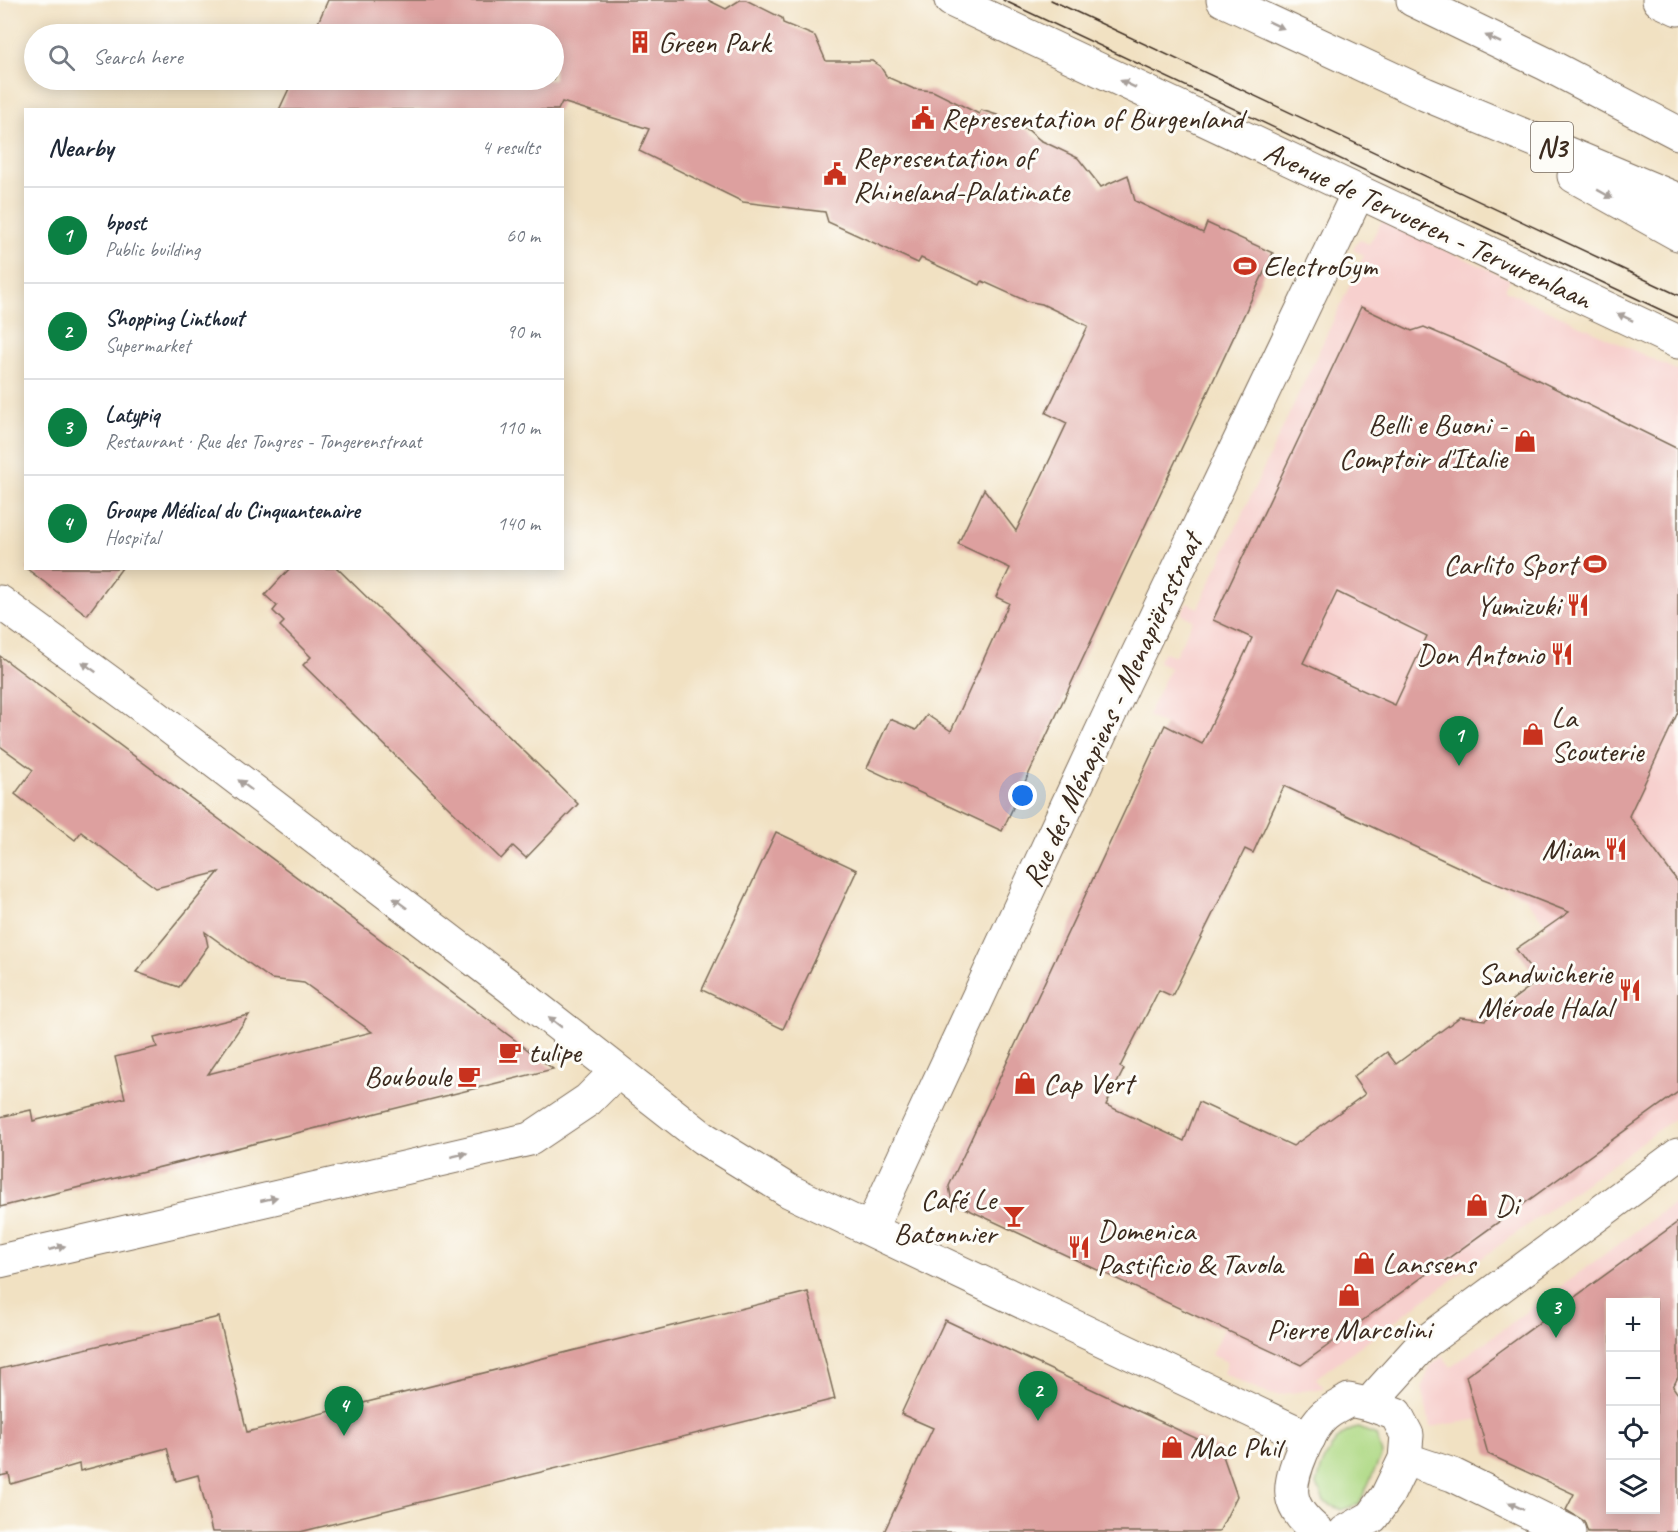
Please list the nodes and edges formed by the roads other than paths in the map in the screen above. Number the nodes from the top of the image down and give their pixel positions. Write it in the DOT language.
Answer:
graph roads {
  1 [pos="951,0"];
  2 [pos="1223,0"];
  3 [pos="1413,0"];
  4 [pos="1659,0"];
  5 [pos="1678,9"];
  6 [pos="1546,64"];
  7 [pos="1425,94"];
  8 [pos="1678,109"];
  9 [pos="1678,133"];
  10 [pos="1358,193"];
  11 [pos="1678,200"];
  12 [pos="1678,234"];
  13 [pos="1678,342"];
  14 [pos="0,602"];
  15 [pos="616,1072"];
  16 [pos="1678,1155"];
  17 [pos="871,1228"];
  18 [pos="0,1261"];
  19 [pos="1372,1405"];
  20 [pos="1309,1438"];
  21 [pos="1405,1459"];
  22 [pos="1305,1528"];
  23 [pos="1345,1532"];
  24 [pos="1569,1532"];
  10 -- 1 [label="main road, Avenue de Tervueren - Tervurenlaan, one-way"];
  2 -- 7 [label="main road, N3, one-way"];
  6 -- 3 [label="main road, N3, one-way"];
  4 -- 5 [label="main road"];
  6 -- 8 [label="main road"];
  6 -- 9 [label="main road, N3"];
  7 -- 11 [label="main road, N3"];
  7 -- 12 [label="main road, one-way"];
  13 -- 10 [label="main road, Avenue de Tervueren - Tervurenlaan, one-way"];
  10 -- 17 [label="main road, Rue des Ménapiens - Menapiërsstraat"];
  15 -- 14 [label="main road, one-way"];
  15 -- 17 [label="main road"];
  18 -- 15 [label="main road, one-way"];
  16 -- 19 [label="main road"];
  17 -- 20 [label="main road"];
  19 -- 20 [label="main road"];
  19 -- 21 [label="main road"];
  20 -- 22 [label="main road"];
  21 -- 23 [label="main road"];
  24 -- 21 [label="main road, one-way"];
}
